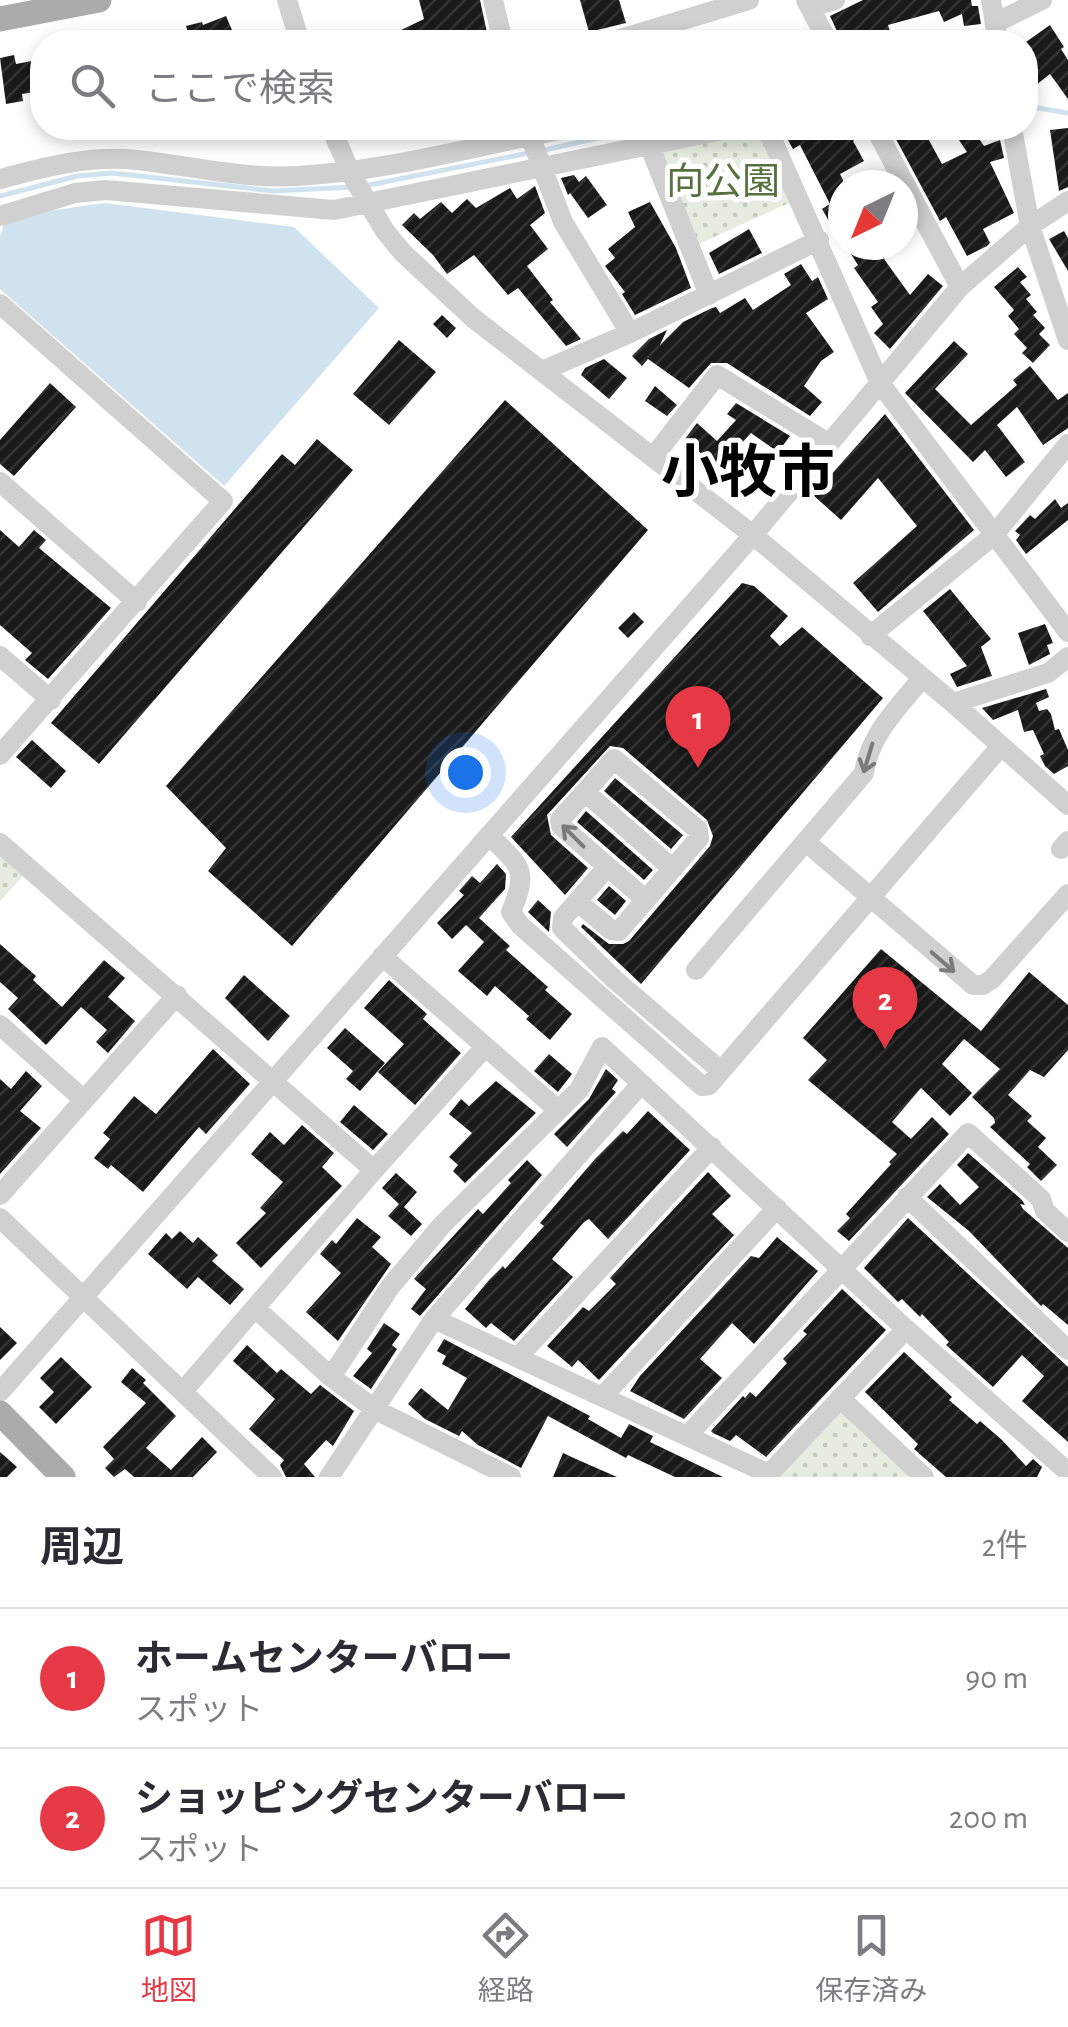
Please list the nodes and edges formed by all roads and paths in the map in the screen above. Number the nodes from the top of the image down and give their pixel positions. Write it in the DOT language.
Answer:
graph roads {
  1 [pos="99,0"];
  2 [pos="286,0"];
  3 [pos="494,0"];
  4 [pos="749,0"];
  5 [pos="836,0"];
  6 [pos="991,0"];
  7 [pos="1042,0"];
  8 [pos="808,3"];
  9 [pos="40,5"];
  10 [pos="0,19"];
  11 [pos="296,30"];
  12 [pos="500,30"];
  13 [pos="650,30"];
  14 [pos="822,30"];
  15 [pos="996,30"];
  16 [pos="1000,30"];
  17 [pos="336,140"];
  18 [pos="502,140"];
  19 [pos="532,140"];
  20 [pos="680,140"];
  21 [pos="772,140"];
  22 [pos="881,140"];
  23 [pos="1014,140"];
  24 [pos="650,147"];
  25 [pos="540,166"];
  26 [pos="351,173"];
  27 [pos="0,179"];
  28 [pos="1068,201"];
  29 [pos="368,205"];
  30 [pos="0,216"];
  31 [pos="1030,226"];
  32 [pos="818,240"];
  33 [pos="960,287"];
  34 [pos="709,295"];
  35 [pos="0,304"];
  36 [pos="630,333"];
  37 [pos="1068,340"];
  38 [pos="542,371"];
  39 [pos="880,383"];
  40 [pos="828,443"];
  41 [pos="1068,444"];
  42 [pos="654,456"];
  43 [pos="0,482"];
  44 [pos="994,535"];
  45 [pos="753,536"];
  46 [pos="137,602"];
  47 [pos="1068,632"];
  48 [pos="870,636"];
  49 [pos="0,656"];
  50 [pos="1068,657"];
  51 [pos="922,678"];
  52 [pos="51,700"];
  53 [pos="952,703"];
  54 [pos="1001,746"];
  55 [pos="0,755"];
  56 [pos="585,792"];
  57 [pos="1065,797"];
  58 [pos="489,835"];
  59 [pos="0,842"];
  60 [pos="806,842"];
  61 [pos="607,867"];
  62 [pos="673,869"];
  63 [pos="1068,894"];
  64 [pos="870,899"];
  65 [pos="646,900"];
  66 [pos="578,902"];
  67 [pos="382,956"];
  68 [pos="696,970"];
  69 [pos="178,995"];
  70 [pos="0,1025"];
  71 [pos="486,1047"];
  72 [pos="721,1071"];
  73 [pos="274,1081"];
  74 [pos="641,1084"];
  75 [pos="84,1100"];
  76 [pos="558,1110"];
  77 [pos="712,1147"];
  78 [pos="374,1170"];
  79 [pos="0,1195"];
  80 [pos="907,1197"];
  81 [pos="777,1208"];
  82 [pos="0,1218"];
  83 [pos="1068,1232"];
  84 [pos="842,1268"];
  85 [pos="82,1300"];
  86 [pos="255,1308"];
  87 [pos="434,1319"];
  88 [pos="906,1329"];
  89 [pos="1068,1350"];
  90 [pos="518,1357"];
  91 [pos="331,1376"];
  92 [pos="184,1390"];
  93 [pos="0,1392"];
  94 [pos="603,1396"];
  95 [pos="840,1398"];
  96 [pos="376,1410"];
  97 [pos="0,1413"];
  98 [pos="688,1435"];
  99 [pos="1068,1472"];
  100 [pos="63,1477"];
  101 [pos="272,1477"];
  102 [pos="329,1477"];
  103 [pos="512,1477"];
  104 [pos="924,1477"];
  1 -- 9 [label="main road"];
  2 -- 11 [label="street"];
  3 -- 12 [label="street"];
  4 -- 13 [label="street"];
  5 -- 8 [label="street"];
  6 -- 15 [label="street"];
  7 -- 16 [label="street"];
  8 -- 14 [label="street"];
  9 -- 10 [label="main road"];
  17 -- 26 [label="street"];
  18 -- 26 [label="street"];
  19 -- 25 [label="street"];
  20 -- 24 [label="street"];
  21 -- 32 [label="street"];
  22 -- 33 [label="street"];
  23 -- 31 [label="street"];
  24 -- 25 [label="street"];
  24 -- 34 [label="street"];
  25 -- 29 [label="street"];
  25 -- 36 [label="street"];
  26 -- 27 [label="street"];
  26 -- 29 [label="street"];
  28 -- 31 [label="street"];
  29 -- 30 [label="street"];
  29 -- 38 [label="street"];
  31 -- 33 [label="street"];
  31 -- 37 [label="street"];
  32 -- 34 [label="street"];
  32 -- 39 [label="street"];
  33 -- 39 [label="street"];
  34 -- 36 [label="street"];
  35 -- 46 [label="street"];
  36 -- 38 [label="street"];
  38 -- 42 [label="street"];
  39 -- 40 [label="street"];
  39 -- 44 [label="street"];
  40 -- 42 [label="street"];
  40 -- 45 [label="street"];
  41 -- 44 [label="street"];
  42 -- 45 [label="street"];
  43 -- 46 [label="street"];
  44 -- 47 [label="street"];
  44 -- 48 [label="street"];
  45 -- 48 [label="street"];
  45 -- 58 [label="street"];
  46 -- 52 [label="street"];
  48 -- 51 [label="street"];
  49 -- 52 [label="street"];
  50 -- 53 [label="street"];
  51 -- 53 [label="street"];
  51 -- 60 [label="street, one-way"];
  52 -- 55 [label="street"];
  53 -- 54 [label="street"];
  54 -- 57 [label="street"];
  54 -- 64 [label="street"];
  61 -- 56 [label="street, one-way"];
  56 -- 62 [label="street"];
  56 -- 62 [label="street"];
  58 -- 67 [label="street"];
  58 -- 72 [label="street"];
  59 -- 69 [label="street"];
  60 -- 64 [label="street"];
  60 -- 68 [label="street"];
  61 -- 65 [label="street"];
  61 -- 66 [label="street"];
  62 -- 65 [label="street"];
  64 -- 63 [label="street, one-way"];
  64 -- 72 [label="street"];
  65 -- 66 [label="street"];
  66 -- 72 [label="street"];
  67 -- 71 [label="street"];
  67 -- 73 [label="street"];
  69 -- 73 [label="street"];
  69 -- 75 [label="street"];
  70 -- 75 [label="street"];
  71 -- 76 [label="street"];
  71 -- 78 [label="street"];
  73 -- 78 [label="street"];
  73 -- 85 [label="street"];
  74 -- 76 [label="street"];
  74 -- 77 [label="street"];
  74 -- 87 [label="street"];
  75 -- 79 [label="street"];
  76 -- 91 [label="street"];
  77 -- 81 [label="street"];
  77 -- 90 [label="street"];
  78 -- 86 [label="street"];
  80 -- 83 [label="street"];
  80 -- 84 [label="street"];
  80 -- 89 [label="street"];
  81 -- 84 [label="street"];
  81 -- 94 [label="street"];
  82 -- 85 [label="street"];
  84 -- 88 [label="street"];
  84 -- 98 [label="street"];
  85 -- 92 [label="street"];
  85 -- 93 [label="street"];
  86 -- 91 [label="street"];
  86 -- 92 [label="street"];
  87 -- 90 [label="street"];
  87 -- 96 [label="street"];
  88 -- 95 [label="street"];
  88 -- 99 [label="street"];
  90 -- 94 [label="street"];
  91 -- 96 [label="street"];
  92 -- 101 [label="street"];
  94 -- 98 [label="street"];
  95 -- 98 [label="street"];
  95 -- 104 [label="street"];
  96 -- 102 [label="street"];
  96 -- 103 [label="street"];
  97 -- 100 [label="main road"];
}
